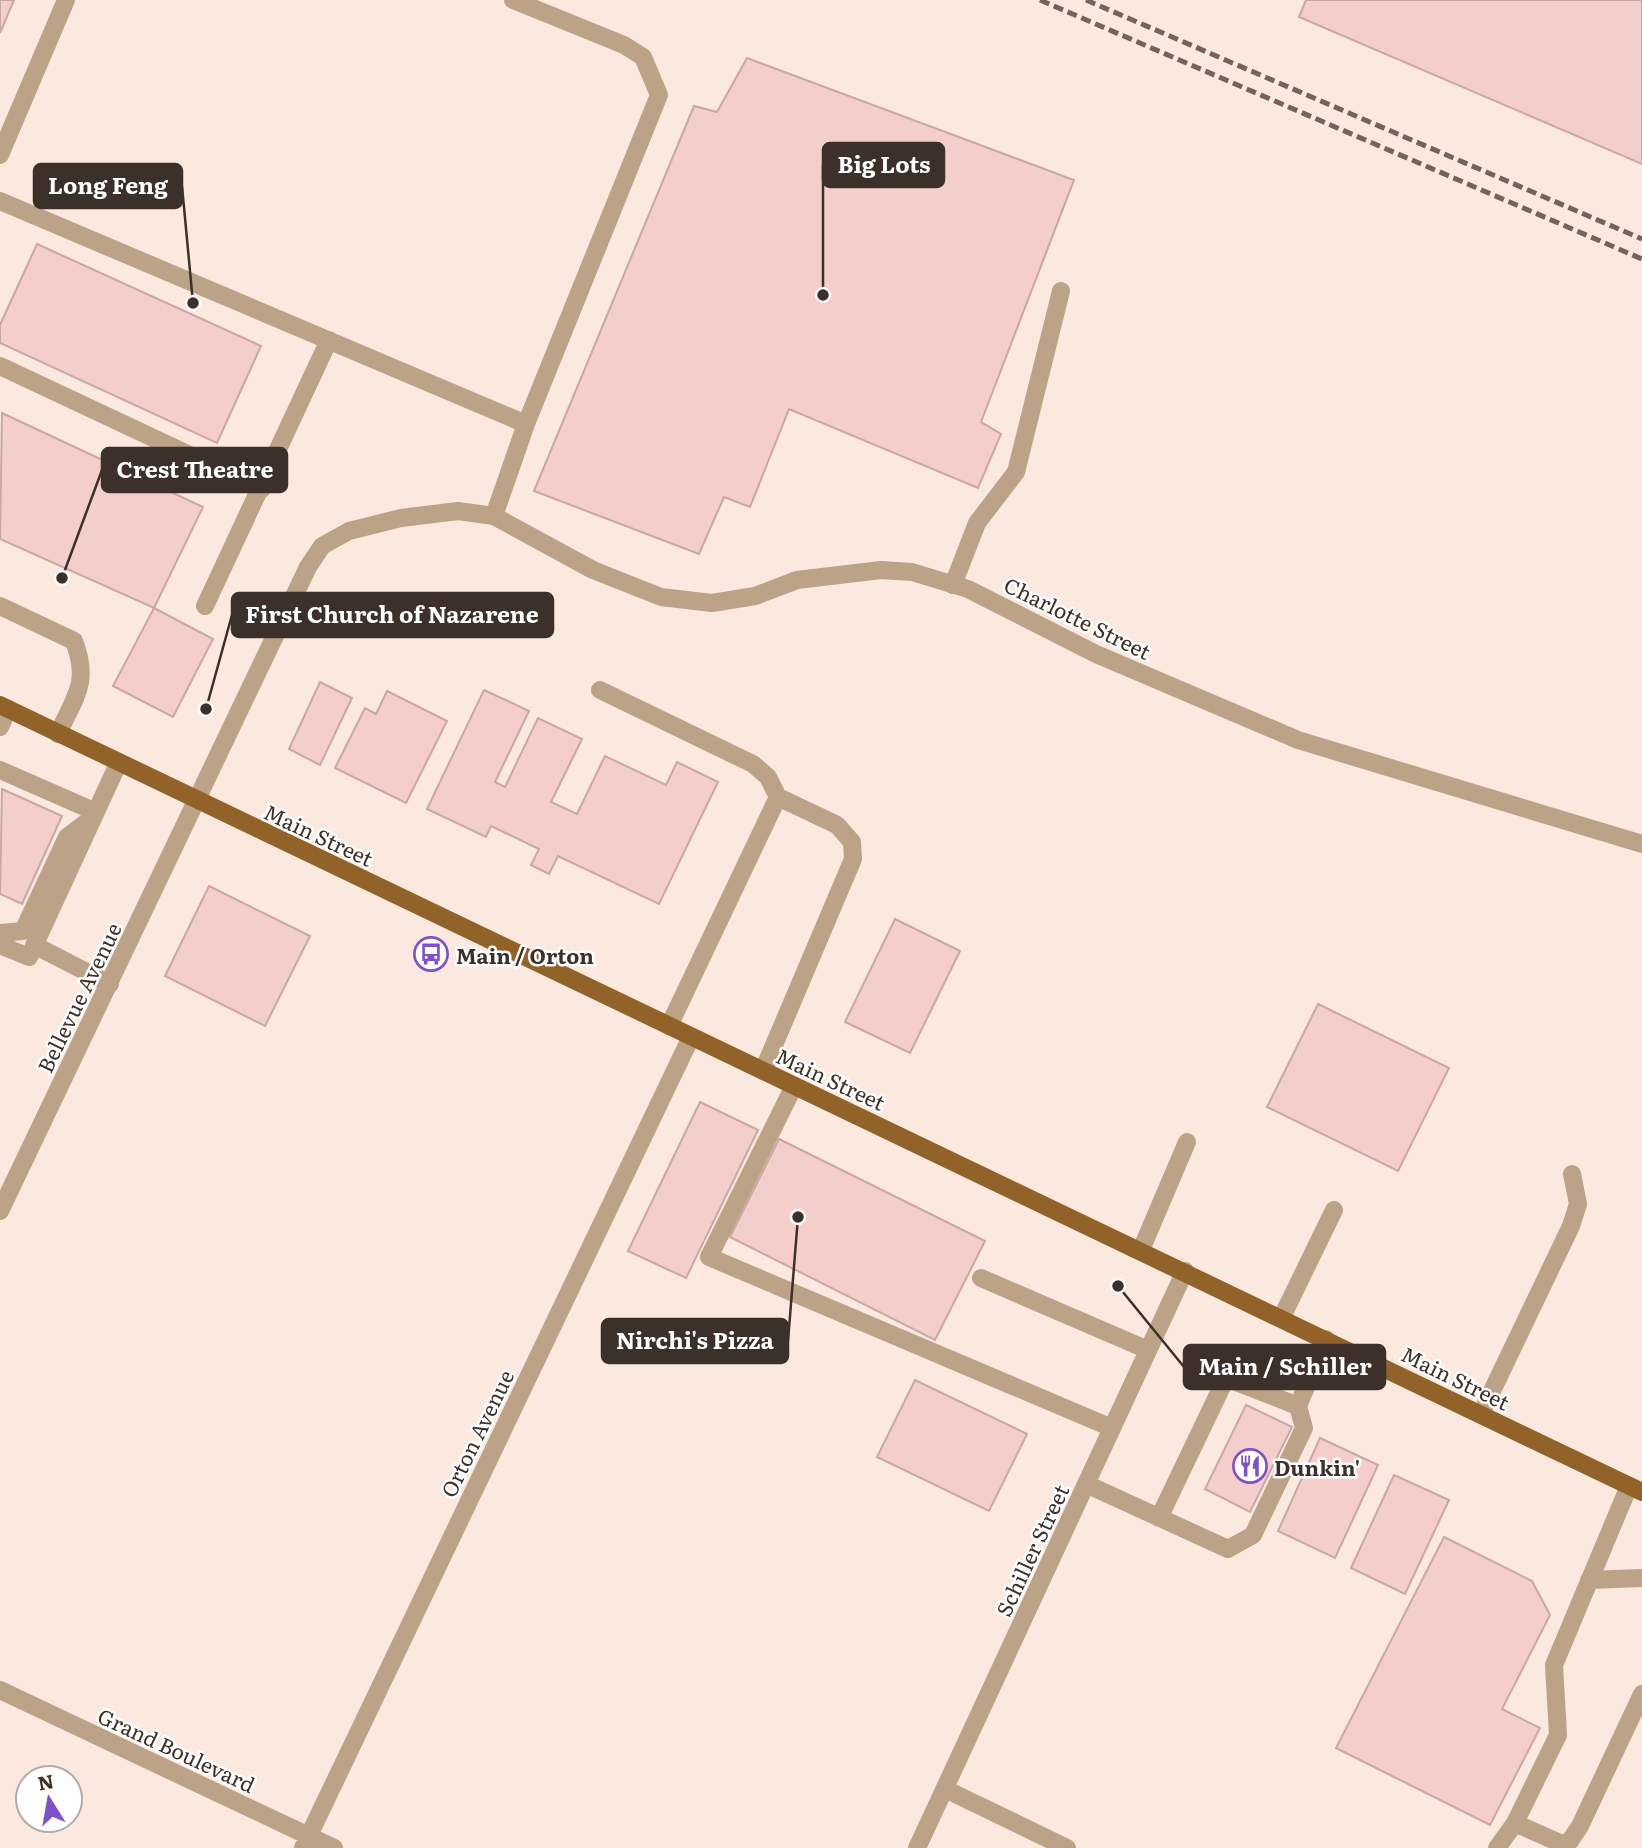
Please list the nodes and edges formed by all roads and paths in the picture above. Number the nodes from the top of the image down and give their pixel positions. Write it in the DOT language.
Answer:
graph roads {
  1 [pos="66,0"];
  2 [pos="513,0"];
  3 [pos="0,155"];
  4 [pos="0,201"];
  5 [pos="1061,291"];
  6 [pos="329,340"];
  7 [pos="0,366"];
  8 [pos="526,424"];
  9 [pos="262,489"];
  10 [pos="494,516"];
  11 [pos="953,585"];
  12 [pos="0,606"];
  13 [pos="205,606"];
  14 [pos="600,690"];
  15 [pos="4,707"];
  16 [pos="0,727"];
  17 [pos="58,734"];
  18 [pos="118,764"];
  19 [pos="0,770"];
  20 [pos="778,797"];
  21 [pos="198,802"];
  22 [pos="95,815"];
  23 [pos="1642,844"];
  24 [pos="0,933"];
  25 [pos="0,944"];
  26 [pos="34,944"];
  27 [pos="110,984"];
  28 [pos="669,1026"];
  29 [pos="691,1037"];
  30 [pos="763,1071"];
  31 [pos="794,1086"];
  32 [pos="1187,1142"];
  33 [pos="1572,1174"];
  34 [pos="1334,1210"];
  35 [pos="0,1211"];
  36 [pos="1141,1250"];
  37 [pos="1185,1271"];
  38 [pos="981,1278"];
  39 [pos="1282,1317"];
  40 [pos="1326,1339"];
  41 [pos="1148,1350"];
  42 [pos="1298,1406"];
  43 [pos="1481,1414"];
  44 [pos="1112,1428"];
  45 [pos="1086,1485"];
  46 [pos="1635,1489"];
  47 [pos="1159,1518"];
  48 [pos="1642,1577"];
  49 [pos="1590,1580"];
  50 [pos="0,1690"];
  51 [pos="1642,1694"];
  52 [pos="945,1789"];
  53 [pos="1515,1823"];
  54 [pos="305,1842"];
  55 [pos="334,1848"];
  56 [pos="917,1848"];
  57 [pos="1067,1848"];
  58 [pos="1497,1848"];
  1 -- 3 [label="street"];
  2 -- 8 [label="street"];
  4 -- 6 [label="street"];
  5 -- 11 [label="street"];
  6 -- 8 [label="street"];
  6 -- 9 [label="street"];
  7 -- 9 [label="street"];
  8 -- 10 [label="street"];
  9 -- 13 [label="street"];
  10 -- 11 [label="street, Charlotte Street"];
  10 -- 21 [label="street, Bellevue Avenue"];
  11 -- 23 [label="street, Charlotte Street"];
  12 -- 17 [label="street"];
  14 -- 20 [label="street"];
  15 -- 16 [label="street"];
  15 -- 17 [label="main road, Main Street"];
  17 -- 18 [label="main road, Main Street"];
  18 -- 21 [label="main road, Main Street"];
  18 -- 22 [label="street"];
  19 -- 22 [label="street"];
  20 -- 28 [label="street"];
  20 -- 30 [label="street"];
  21 -- 27 [label="street, Bellevue Avenue"];
  21 -- 28 [label="main road, Main Street"];
  22 -- 24 [label="street"];
  22 -- 26 [label="street"];
  25 -- 26 [label="street"];
  26 -- 27 [label="street"];
  27 -- 35 [label="street, Bellevue Avenue"];
  28 -- 29 [label="main road, Main Street"];
  29 -- 30 [label="main road, Main Street"];
  29 -- 54 [label="street, Orton Avenue"];
  30 -- 31 [label="main road, Main Street"];
  31 -- 36 [label="main road, Main Street"];
  31 -- 44 [label="street"];
  32 -- 36 [label="street"];
  33 -- 43 [label="street"];
  34 -- 39 [label="street"];
  36 -- 37 [label="main road, Main Street"];
  37 -- 39 [label="main road, Main Street"];
  37 -- 41 [label="street, Schiller Street"];
  38 -- 41 [label="street"];
  39 -- 40 [label="main road, Main Street"];
  40 -- 42 [label="street"];
  40 -- 43 [label="main road, Main Street"];
  41 -- 44 [label="street, Schiller Street"];
  42 -- 47 [label="street"];
  42 -- 47 [label="street"];
  43 -- 46 [label="main road, Main Street"];
  44 -- 45 [label="street, Schiller Street"];
  45 -- 47 [label="street"];
  45 -- 52 [label="street, Schiller Street"];
  46 -- 49 [label="street"];
  48 -- 49 [label="street"];
  49 -- 53 [label="street"];
  50 -- 54 [label="street, Grand Boulevard"];
  51 -- 53 [label="street"];
  52 -- 56 [label="street, Schiller Street"];
  52 -- 57 [label="street"];
  53 -- 58 [label="street"];
  54 -- 55 [label="street, Grand Boulevard"];
}
